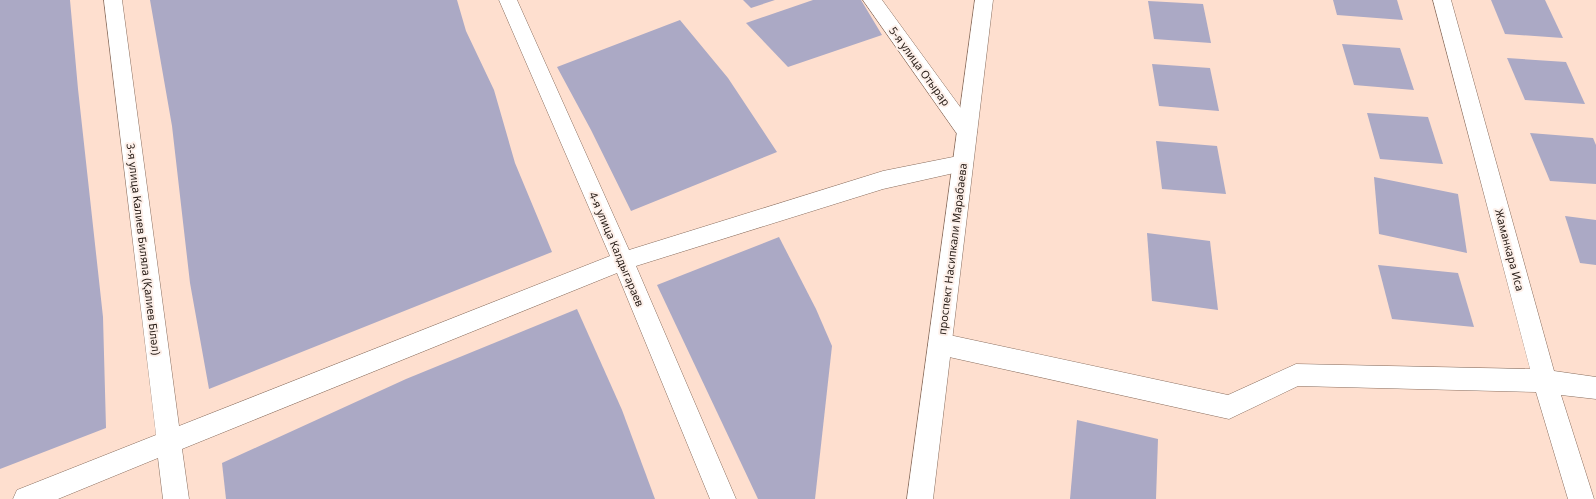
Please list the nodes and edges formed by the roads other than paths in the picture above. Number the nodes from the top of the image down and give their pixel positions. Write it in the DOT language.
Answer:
graph roads {
  1 [pos="113,0"];
  2 [pos="508,0"];
  3 [pos="872,0"];
  4 [pos="984,0"];
  5 [pos="1442,0"];
  6 [pos="967,132"];
  7 [pos="963,163"];
  8 [pos="623,261"];
  9 [pos="940,344"];
  10 [pos="1545,381"];
  11 [pos="1596,388"];
  12 [pos="168,442"];
  13 [pos="26,499"];
  14 [pos="176,499"];
  15 [pos="723,499"];
  16 [pos="920,499"];
  17 [pos="1581,499"];
  1 -- 12 [label="street, 3-я улица Калиев Биляла (Қалиев Біләл)"];
  2 -- 8 [label="street, 4-я улица Калдыгараев"];
  3 -- 6 [label="street, 5-я улица Отырар"];
  4 -- 6 [label="street, проспект Насипкали Марабаева"];
  5 -- 10 [label="street, Жаманкара Иса"];
  6 -- 7 [label="street, проспект Насипкали Марабаева"];
  7 -- 8 [label="street"];
  7 -- 9 [label="street, проспект Насипкали Марабаева"];
  8 -- 12 [label="street"];
  8 -- 15 [label="street, 4-я улица Калдыгараев"];
  9 -- 10 [label="street"];
  9 -- 16 [label="street, проспект Насипкали Марабаева"];
  10 -- 11 [label="street"];
  10 -- 17 [label="street, Жаманкара Иса"];
  12 -- 13 [label="street"];
  12 -- 14 [label="street, 3-я улица Калиев Биляла (Қалиев Біләл)"];
}
